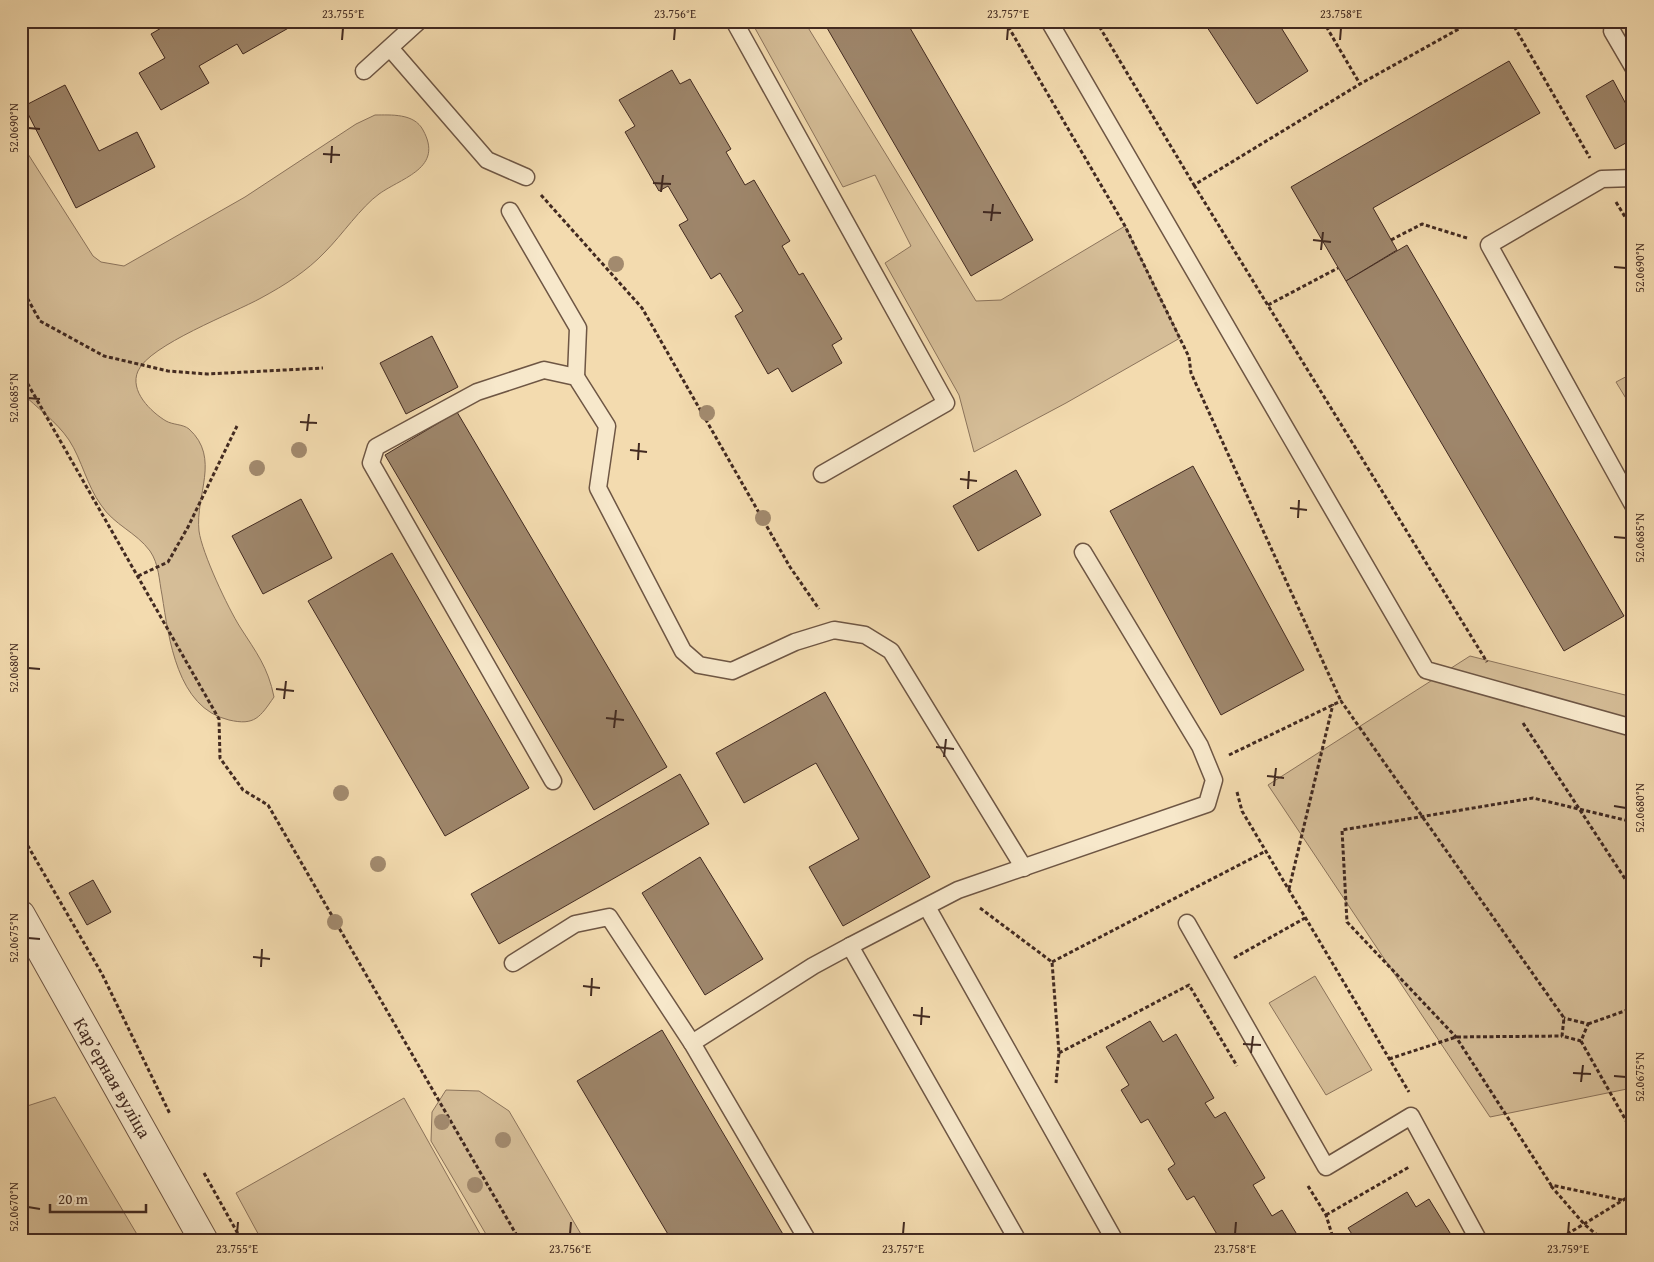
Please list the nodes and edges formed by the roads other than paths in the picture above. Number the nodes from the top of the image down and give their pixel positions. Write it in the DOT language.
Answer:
graph roads {
  1 [pos="420,21"];
  2 [pos="734,21"];
  3 [pos="1049,21"];
  4 [pos="1612,31"];
  5 [pos="390,48"];
  6 [pos="1633,67"];
  7 [pos="364,71"];
  8 [pos="526,177"];
  9 [pos="1633,178"];
  10 [pos="510,211"];
  11 [pos="576,377"];
  12 [pos="822,474"];
  13 [pos="1633,505"];
  14 [pos="1083,552"];
  15 [pos="1633,728"];
  16 [pos="553,781"];
  17 [pos="1024,868"];
  18 [pos="926,907"];
  19 [pos="21,915"];
  20 [pos="1187,923"];
  21 [pos="850,946"];
  22 [pos="513,963"];
  23 [pos="692,1043"];
  24 [pos="204,1241"];
  25 [pos="808,1241"];
  26 [pos="1018,1241"];
  27 [pos="1115,1241"];
  28 [pos="1479,1241"];
  1 -- 5 [label="lane"];
  2 -- 12 [label="lane"];
  3 -- 15 [label="lane"];
  4 -- 6 [label="lane"];
  5 -- 7 [label="lane"];
  5 -- 8 [label="lane"];
  9 -- 13 [label="lane"];
  10 -- 11 [label="lane"];
  11 -- 16 [label="lane"];
  11 -- 17 [label="lane"];
  14 -- 17 [label="lane"];
  17 -- 18 [label="lane"];
  18 -- 21 [label="lane"];
  18 -- 27 [label="lane"];
  19 -- 24 [label="street, Карʼерная вуліца"];
  20 -- 28 [label="lane"];
  21 -- 23 [label="lane"];
  21 -- 26 [label="lane"];
  22 -- 23 [label="lane"];
  23 -- 25 [label="lane"];
}
